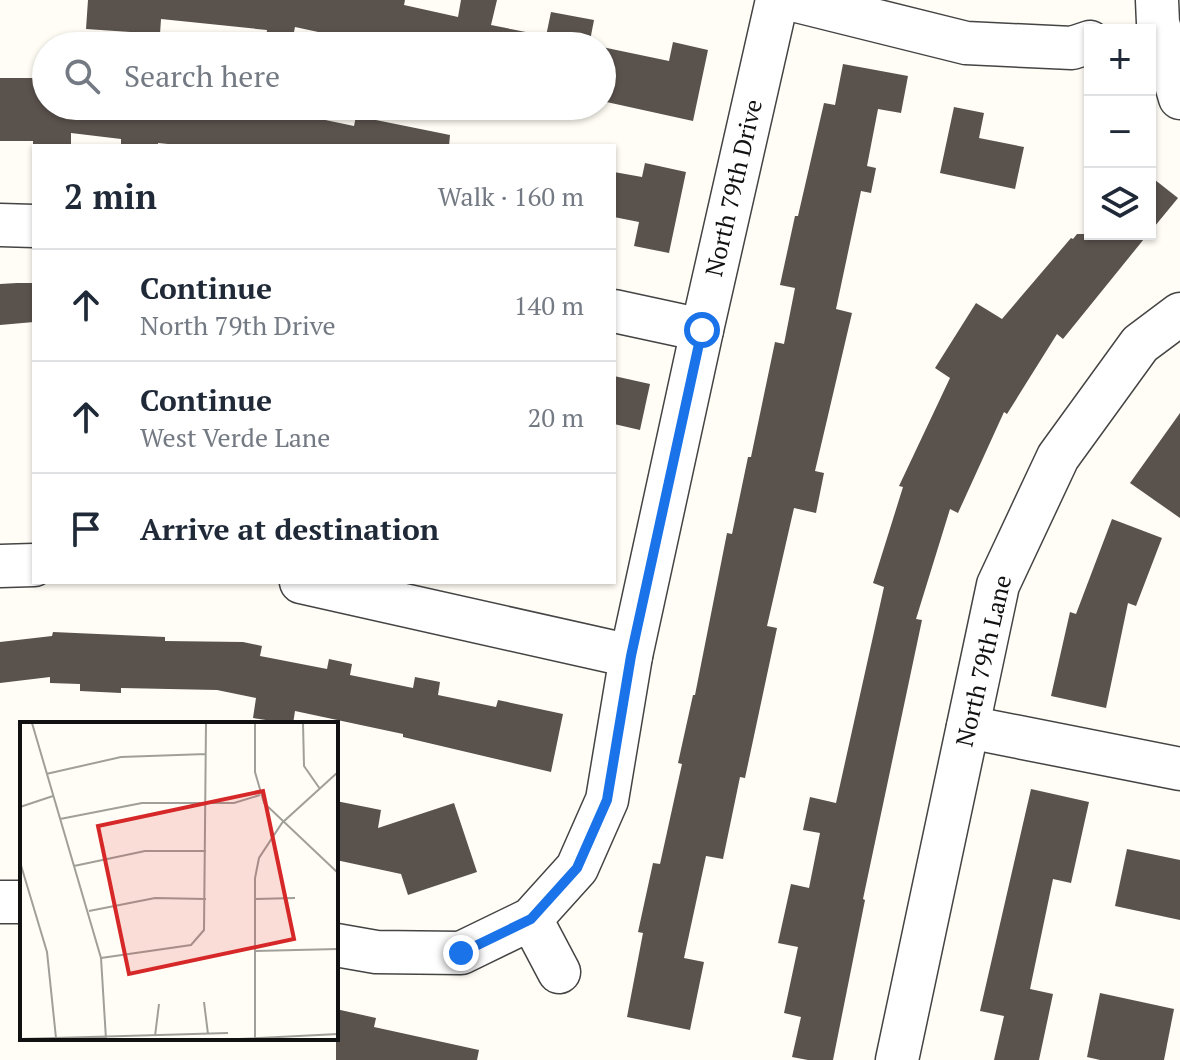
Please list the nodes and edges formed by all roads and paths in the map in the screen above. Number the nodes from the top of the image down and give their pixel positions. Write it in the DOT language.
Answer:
graph roads {
  1 [pos="777,0"];
  2 [pos="793,0"];
  3 [pos="1149,18"];
  4 [pos="1084,44"];
  5 [pos="1180,98"];
  6 [pos="0,225"];
  7 [pos="32,226"];
  8 [pos="616,311"];
  9 [pos="1180,314"];
  10 [pos="702,330"];
  11 [pos="32,565"];
  12 [pos="0,566"];
  13 [pos="310,584"];
  14 [pos="631,656"];
  15 [pos="968,727"];
  16 [pos="1180,769"];
  17 [pos="531,919"];
  18 [pos="338,945"];
  19 [pos="559,972"];
  20 [pos="897,1060"];
  1 -- 10 [label="street, North 79th Drive"];
  2 -- 4 [label="street"];
  3 -- 5 [label="street"];
  6 -- 7 [label="street"];
  8 -- 10 [label="street"];
  9 -- 15 [label="street, North 79th Lane"];
  10 -- 14 [label="street, North 79th Drive"];
  11 -- 12 [label="street"];
  13 -- 14 [label="street"];
  14 -- 17 [label="street, North 79th Drive"];
  15 -- 16 [label="street"];
  15 -- 20 [label="street, North 79th Lane"];
  17 -- 18 [label="street"];
  17 -- 19 [label="street"];
}
